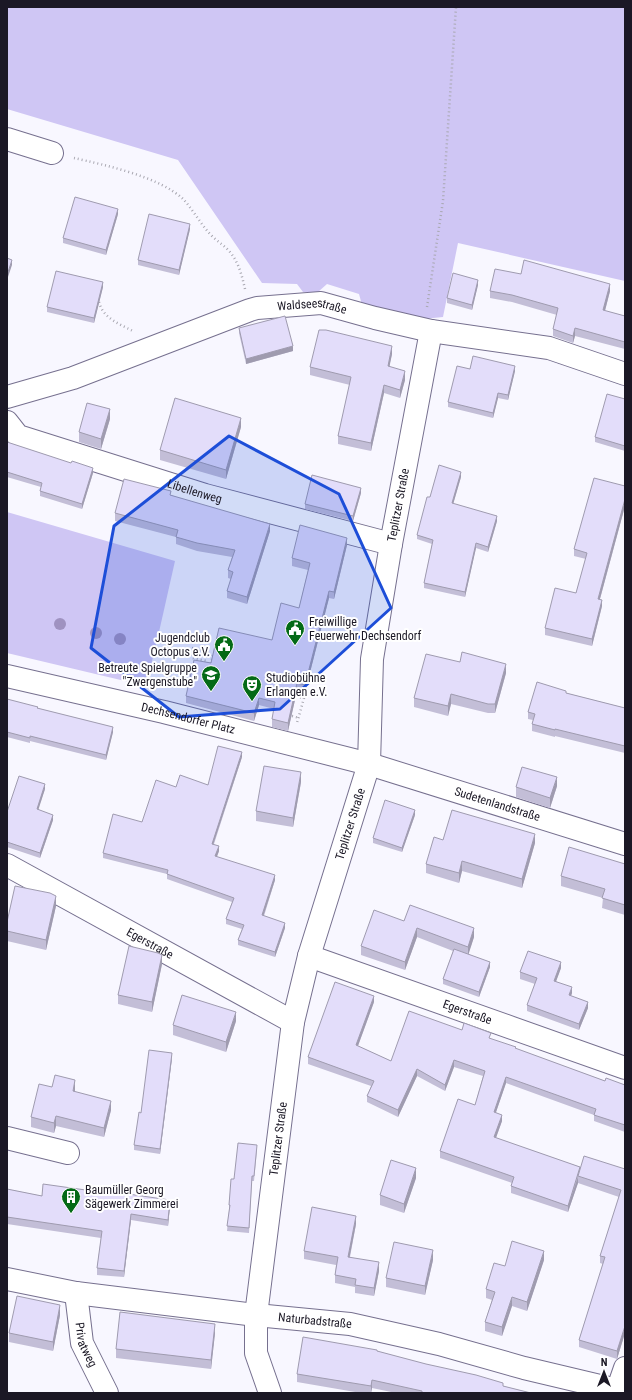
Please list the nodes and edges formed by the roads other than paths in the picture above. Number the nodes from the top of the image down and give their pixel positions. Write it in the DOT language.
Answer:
graph roads {
  1 [pos="7,139"];
  2 [pos="52,153"];
  3 [pos="427,330"];
  4 [pos="625,374"];
  5 [pos="7,397"];
  6 [pos="7,422"];
  7 [pos="391,544"];
  8 [pos="7,676"];
  9 [pos="369,764"];
  10 [pos="625,844"];
  11 [pos="7,865"];
  12 [pos="309,956"];
  13 [pos="293,1022"];
  14 [pos="625,1068"];
  15 [pos="7,1138"];
  16 [pos="68,1153"];
  17 [pos="7,1279"];
  18 [pos="76,1293"];
  19 [pos="256,1315"];
  20 [pos="625,1368"];
  21 [pos="621,1392"];
  22 [pos="107,1393"];
  23 [pos="270,1393"];
  1 -- 2 [label="street"];
  3 -- 4 [label="street, Waldseestraße"];
  3 -- 5 [label="street, Waldseestraße"];
  3 -- 7 [label="street, Teplitzer Straße"];
  6 -- 7 [label="street, Libellenweg"];
  7 -- 9 [label="street, Teplitzer Straße"];
  8 -- 9 [label="street, Dechsendorfer Platz"];
  9 -- 10 [label="street, Sudetenlandstraße"];
  9 -- 12 [label="street, Teplitzer Straße"];
  11 -- 13 [label="street, Egerstraße"];
  12 -- 13 [label="street, Teplitzer Straße"];
  12 -- 14 [label="street, Egerstraße"];
  13 -- 19 [label="street, Teplitzer Straße"];
  15 -- 16 [label="street"];
  17 -- 18 [label="street, Naturbadstraße"];
  18 -- 19 [label="street, Naturbadstraße"];
  18 -- 22 [label="street, Privatweg"];
  19 -- 21 [label="street, Naturbadstraße"];
  19 -- 23 [label="street, Teplitzer Straße"];
  20 -- 21 [label="street, Naturbadstraße"];
}
